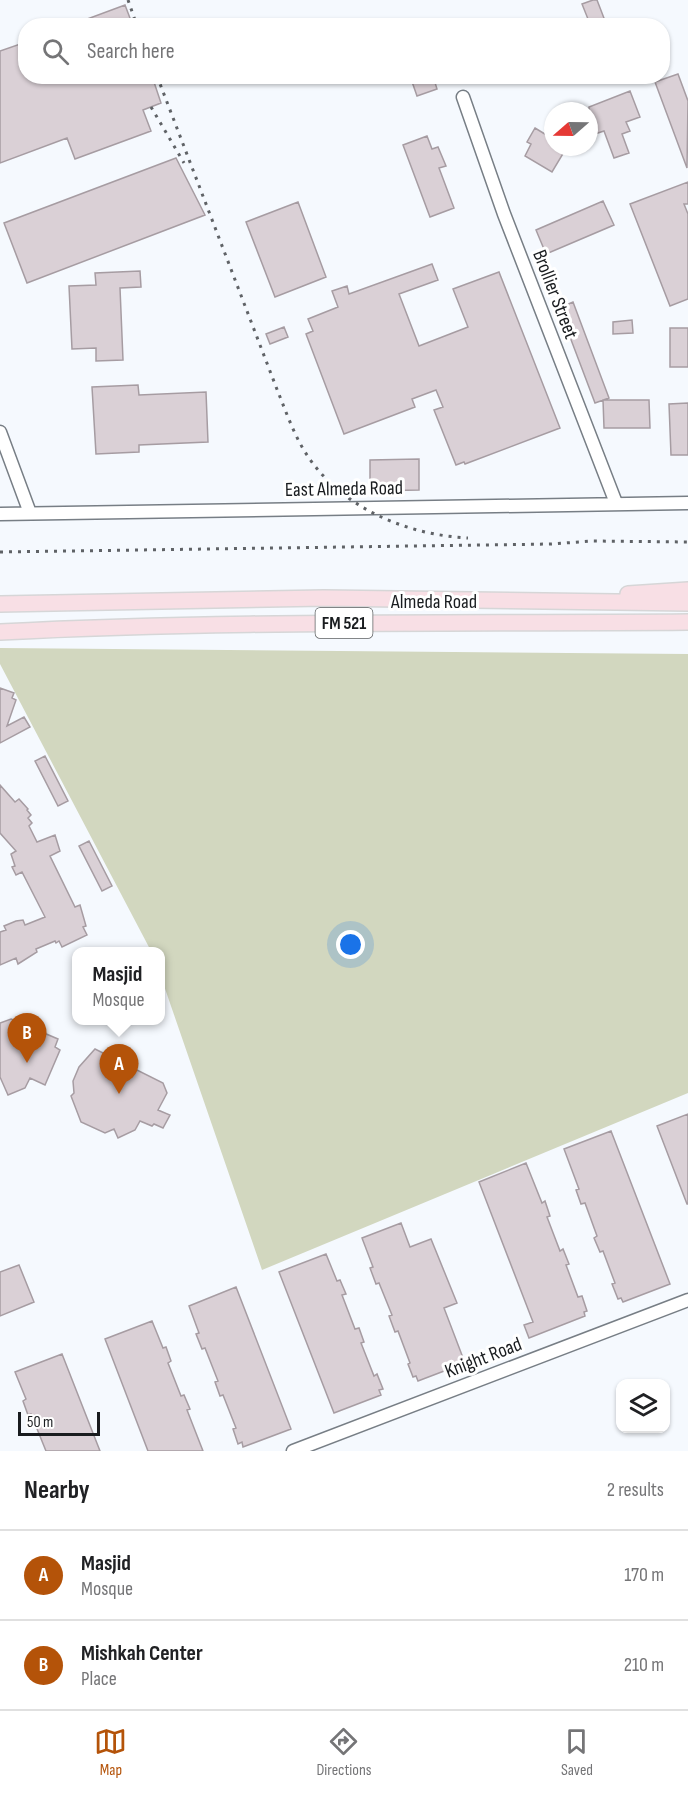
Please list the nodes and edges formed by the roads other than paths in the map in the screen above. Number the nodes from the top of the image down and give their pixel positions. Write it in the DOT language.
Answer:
graph roads {
  1 [pos="463,97"];
  2 [pos="0,432"];
  3 [pos="616,503"];
  4 [pos="688,503"];
  5 [pos="30,513"];
  6 [pos="0,514"];
  7 [pos="688,590"];
  8 [pos="567,601"];
  9 [pos="688,603"];
  10 [pos="0,604"];
  11 [pos="611,622"];
  12 [pos="688,622"];
  13 [pos="688,630"];
  14 [pos="0,632"];
  15 [pos="688,1300"];
  16 [pos="293,1451"];
  1 -- 3 [label="street, Brollier Street"];
  2 -- 5 [label="street"];
  3 -- 4 [label="street, East Almeda Road"];
  3 -- 5 [label="street, East Almeda Road"];
  5 -- 6 [label="street, East Almeda Road"];
  7 -- 8 [label="main road"];
  8 -- 9 [label="main road, Almeda Road / FM 521"];
  8 -- 10 [label="main road, Almeda Road / FM 521"];
  11 -- 12 [label="main road, Almeda Road / FM 521"];
  11 -- 13 [label="main road"];
  11 -- 14 [label="main road, Almeda Road / FM 521"];
  15 -- 16 [label="street, Knight Road"];
}
